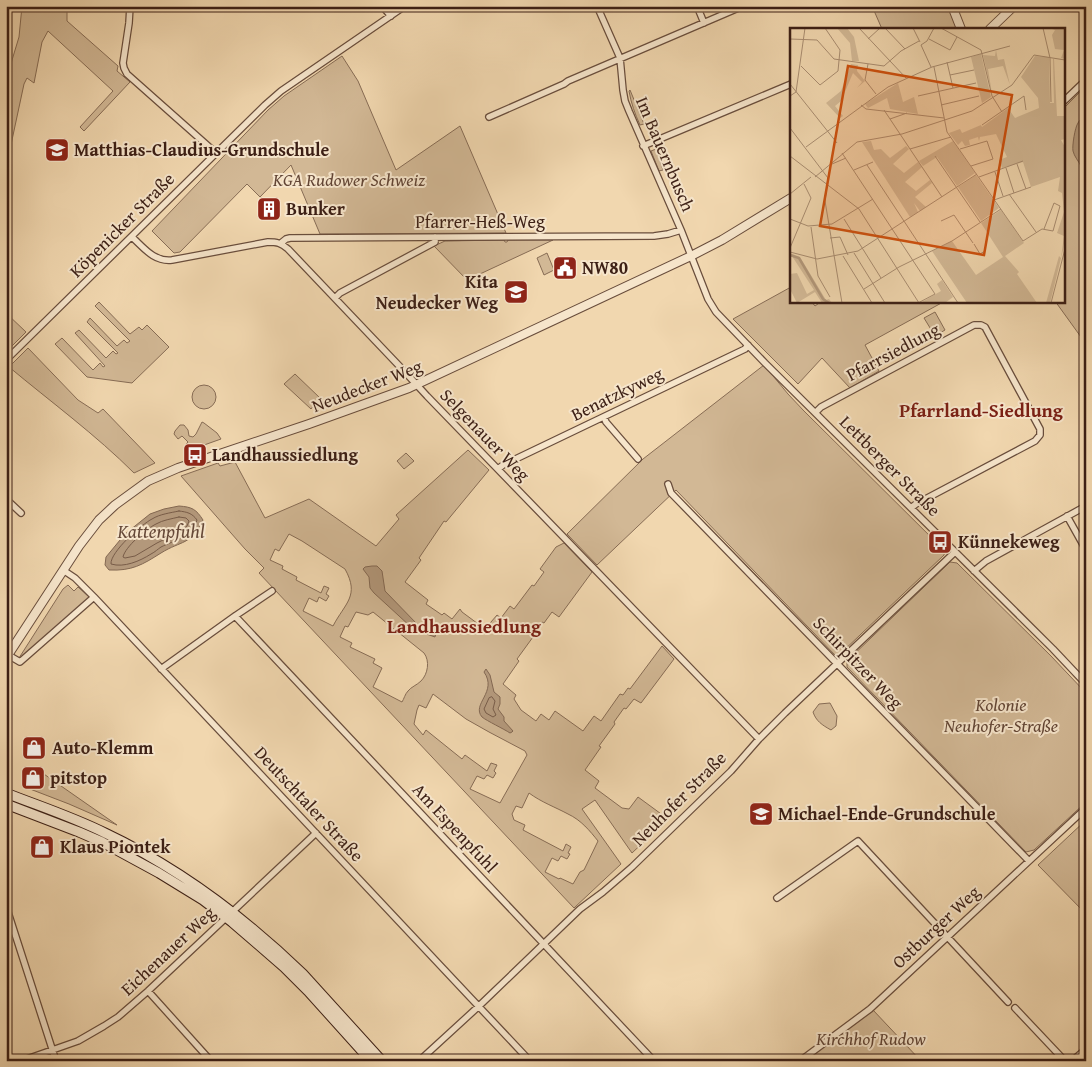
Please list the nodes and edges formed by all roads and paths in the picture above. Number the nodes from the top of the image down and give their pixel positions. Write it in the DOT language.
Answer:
graph roads {
  1 [pos="130,6"];
  2 [pos="382,6"];
  3 [pos="405,6"];
  4 [pos="597,6"];
  5 [pos="697,6"];
  6 [pos="743,6"];
  7 [pos="952,6"];
  8 [pos="1014,6"];
  9 [pos="390,16"];
  10 [pos="704,23"];
  11 [pos="961,28"];
  12 [pos="991,28"];
  13 [pos="620,58"];
  14 [pos="1086,80"];
  15 [pos="790,84"];
  16 [pos="1064,101"];
  17 [pos="489,117"];
  18 [pos="643,146"];
  19 [pos="216,153"];
  20 [pos="790,199"];
  21 [pos="680,230"];
  22 [pos="132,236"];
  23 [pos="435,237"];
  24 [pos="281,243"];
  25 [pos="691,256"];
  26 [pos="335,298"];
  27 [pos="748,345"];
  28 [pos="6,360"];
  29 [pos="416,385"];
  30 [pos="816,412"];
  31 [pos="604,417"];
  32 [pos="638,459"];
  33 [pos="498,469"];
  34 [pos="668,484"];
  35 [pos="6,498"];
  36 [pos="1086,506"];
  37 [pos="911,508"];
  38 [pos="22,513"];
  39 [pos="1067,516"];
  40 [pos="1086,550"];
  41 [pos="954,552"];
  42 [pos="63,570"];
  43 [pos="974,571"];
  44 [pos="272,591"];
  45 [pos="94,597"];
  46 [pos="235,616"];
  47 [pos="7,658"];
  48 [pos="838,664"];
  49 [pos="161,669"];
  50 [pos="1086,684"];
  51 [pos="759,739"];
  52 [pos="6,793"];
  53 [pos="6,804"];
  54 [pos="1086,808"];
  55 [pos="50,809"];
  56 [pos="46,819"];
  57 [pos="316,833"];
  58 [pos="129,845"];
  59 [pos="125,854"];
  60 [pos="1029,861"];
  61 [pos="777,898"];
  62 [pos="6,906"];
  63 [pos="229,915"];
  64 [pos="948,937"];
  65 [pos="543,944"];
  66 [pos="148,991"];
  67 [pos="1008,1002"];
  68 [pos="479,1006"];
  69 [pos="1015,1008"];
  70 [pos="1086,1049"];
  71 [pos="52,1050"];
  72 [pos="21,1061"];
  73 [pos="56,1061"];
  74 [pos="211,1061"];
  75 [pos="371,1061"];
  76 [pos="382,1061"];
  77 [pos="419,1061"];
  78 [pos="530,1061"];
  79 [pos="654,1061"];
  80 [pos="800,1061"];
  81 [pos="1065,1061"];
  82 [pos="1072,1061"];
  1 -- 19 [label="street"];
  2 -- 9 [label="street"];
  3 -- 9 [label="street, Köpenicker Straße"];
  4 -- 13 [label="street, Im Bauernbusch"];
  5 -- 10 [label="street"];
  6 -- 10 [label="street"];
  7 -- 11 [label="street"];
  8 -- 12 [label="street"];
  9 -- 19 [label="street, Köpenicker Straße"];
  10 -- 13 [label="street"];
  13 -- 17 [label="street"];
  13 -- 18 [label="street, Im Bauernbusch"];
  14 -- 16 [label="street"];
  15 -- 18 [label="street"];
  18 -- 21 [label="street, Im Bauernbusch"];
  19 -- 22 [label="street, Köpenicker Straße"];
  20 -- 25 [label="street, Neudecker Weg"];
  21 -- 23 [label="street, Pfarrer-Heß-Weg"];
  21 -- 25 [label="street, Im Bauernbusch"];
  22 -- 24 [label="street"];
  22 -- 28 [label="street, Köpenicker Straße"];
  23 -- 24 [label="street, Pfarrer-Heß-Weg"];
  23 -- 26 [label="street"];
  24 -- 26 [label="street, Selgenauer Weg"];
  25 -- 27 [label="street, Lettberger Straße"];
  25 -- 29 [label="street, Neudecker Weg"];
  26 -- 29 [label="street, Selgenauer Weg"];
  27 -- 30 [label="street, Lettberger Straße"];
  27 -- 31 [label="street, Benatzkyweg"];
  29 -- 33 [label="street, Selgenauer Weg"];
  29 -- 42 [label="street, Neudecker Weg"];
  30 -- 37 [label="street, Lettberger Straße"];
  30 -- 37 [label="street, Pfarrsiedlung"];
  31 -- 32 [label="street"];
  31 -- 33 [label="street, Benatzkyweg"];
  33 -- 51 [label="street, Selgenauer Weg"];
  34 -- 48 [label="street, Schirpitzer Weg"];
  35 -- 38 [label="street"];
  36 -- 39 [label="street"];
  37 -- 41 [label="street, Lettberger Straße"];
  39 -- 40 [label="street"];
  39 -- 43 [label="street"];
  41 -- 43 [label="street, Lettberger Straße"];
  41 -- 48 [label="street, Neuhofer Straße"];
  42 -- 45 [label="street, Deutschtaler Straße"];
  42 -- 47 [label="street, Neudecker Weg"];
  43 -- 50 [label="street, Lettberger Straße"];
  44 -- 46 [label="street"];
  45 -- 47 [label="street, Neudecker Weg"];
  45 -- 49 [label="street, Deutschtaler Straße"];
  46 -- 49 [label="street"];
  46 -- 65 [label="street, Am Espenpfuhl"];
  48 -- 51 [label="street, Neuhofer Straße"];
  48 -- 60 [label="street, Schirpitzer Weg"];
  49 -- 57 [label="street, Deutschtaler Straße"];
  51 -- 65 [label="street, Neuhofer Straße"];
  52 -- 55 [label="main road"];
  53 -- 56 [label="main road"];
  54 -- 60 [label="street, Ostburger Weg"];
  55 -- 56 [label="main road"];
  55 -- 58 [label="main road"];
  56 -- 59 [label="main road"];
  57 -- 63 [label="street, Eichenauer Weg"];
  57 -- 68 [label="street, Deutschtaler Straße"];
  58 -- 59 [label="main road"];
  58 -- 63 [label="main road"];
  59 -- 63 [label="main road"];
  60 -- 64 [label="street, Ostburger Weg"];
  61 -- 64 [label="street"];
  62 -- 71 [label="street"];
  63 -- 66 [label="street, Eichenauer Weg"];
  63 -- 75 [label="main road"];
  63 -- 76 [label="main road"];
  64 -- 67 [label="street"];
  64 -- 80 [label="street, Ostburger Weg"];
  65 -- 68 [label="street, Neuhofer Straße"];
  65 -- 79 [label="street, Am Espenpfuhl"];
  66 -- 71 [label="street, Eichenauer Weg"];
  66 -- 74 [label="street"];
  68 -- 77 [label="street, Neuhofer Straße"];
  68 -- 78 [label="street, Deutschtaler Straße"];
  69 -- 81 [label="street"];
  70 -- 82 [label="street"];
  71 -- 72 [label="street, Eichenauer Weg"];
  71 -- 73 [label="street"];
}
